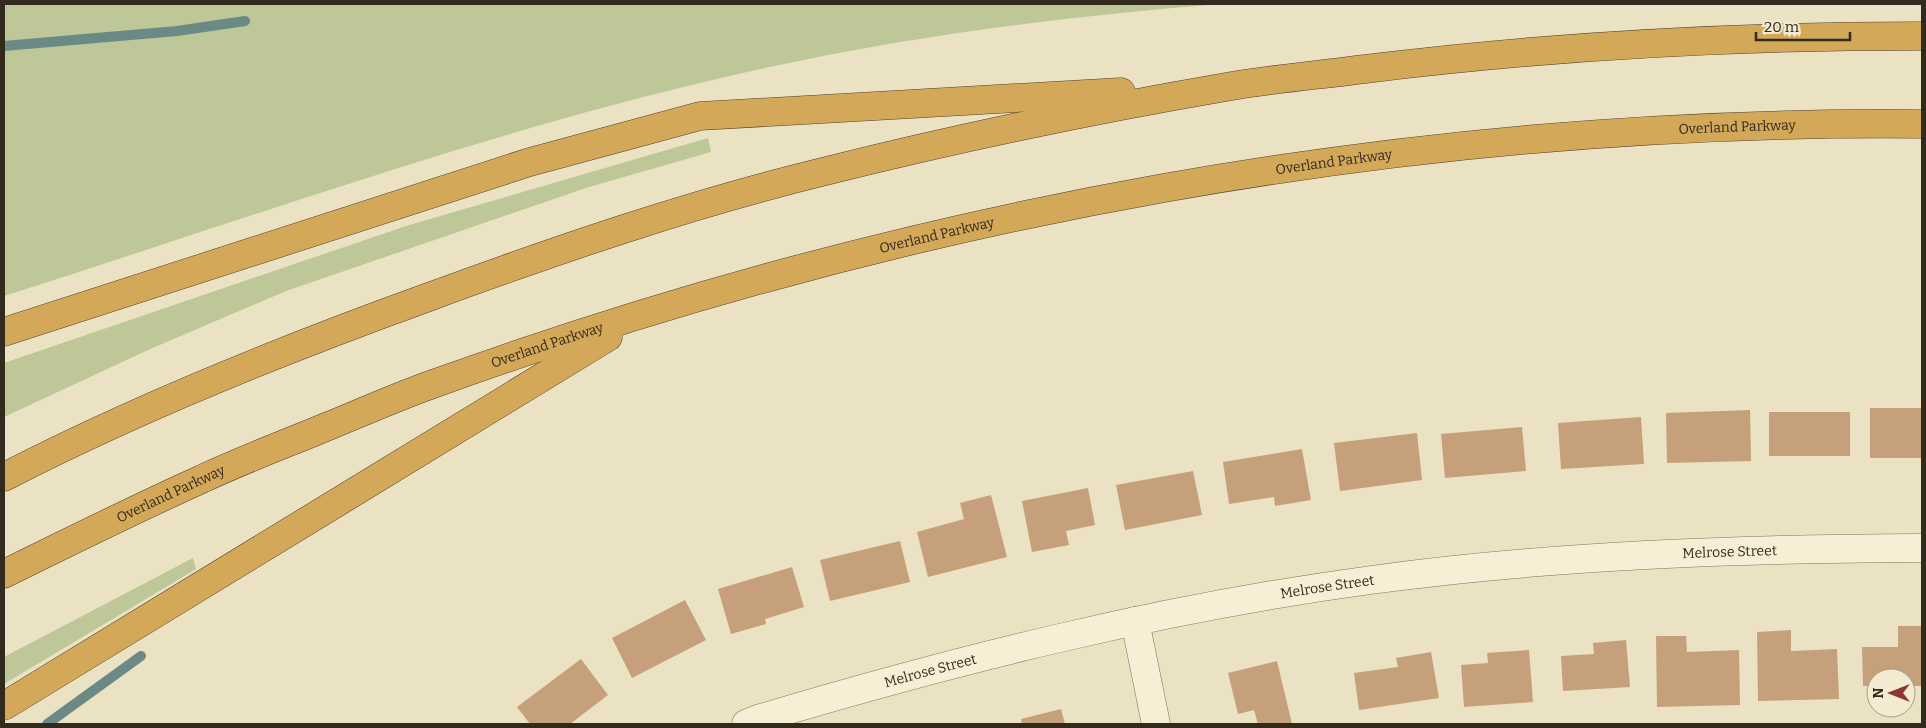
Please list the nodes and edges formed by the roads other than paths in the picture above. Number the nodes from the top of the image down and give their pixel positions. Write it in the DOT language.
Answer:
graph roads {
  1 [pos="1922,36"];
  2 [pos="1230,86"];
  3 [pos="1922,124"];
  4 [pos="650,311"];
  5 [pos="4,332"];
  6 [pos="4,477"];
  7 [pos="1922,548"];
  8 [pos="4,574"];
  9 [pos="1135,621"];
  10 [pos="4,706"];
  11 [pos="746,724"];
  12 [pos="1156,724"];
  1 -- 2 [label="highway"];
  2 -- 5 [label="highway"];
  2 -- 6 [label="highway"];
  3 -- 4 [label="highway, Overland Parkway"];
  4 -- 8 [label="highway, Overland Parkway"];
  4 -- 10 [label="highway"];
  7 -- 9 [label="street, Melrose Street"];
  9 -- 11 [label="street, Melrose Street"];
  9 -- 12 [label="street"];
}
